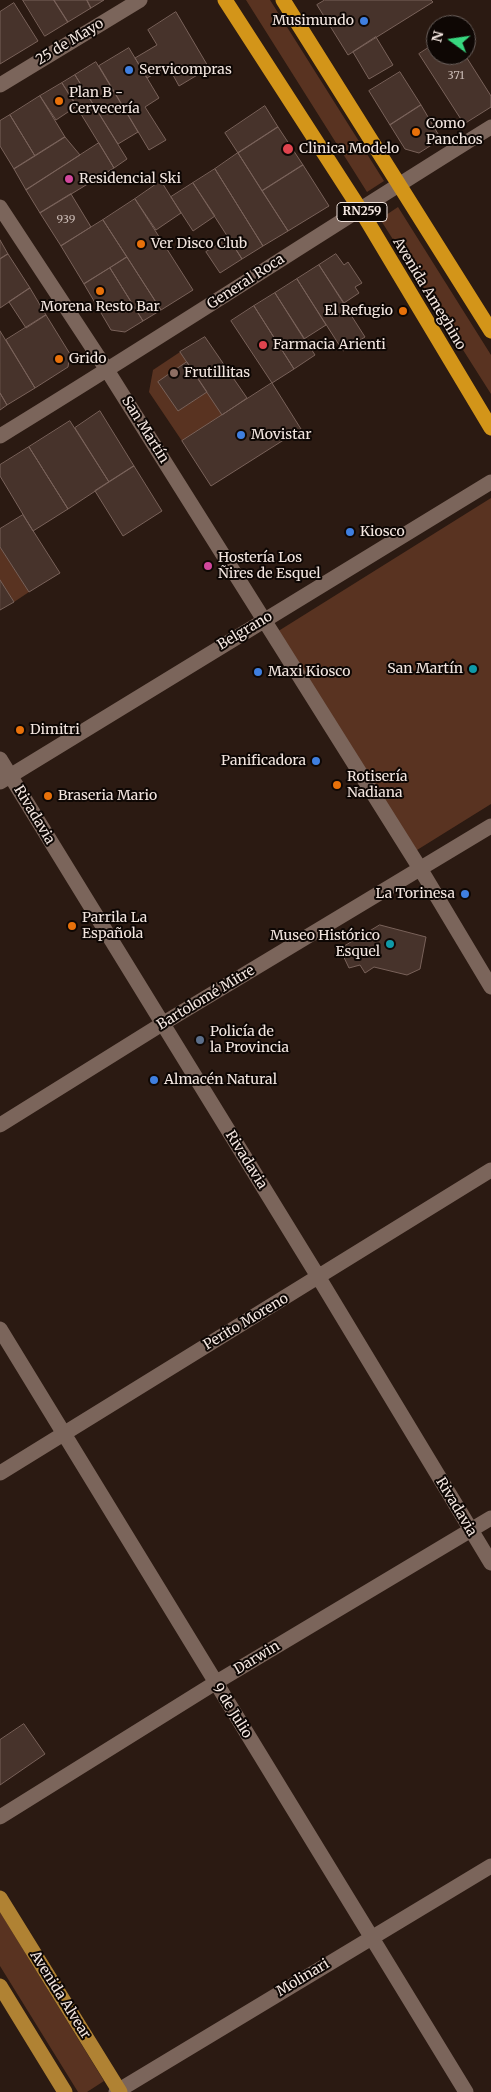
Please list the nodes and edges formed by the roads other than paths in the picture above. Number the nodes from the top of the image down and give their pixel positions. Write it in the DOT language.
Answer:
graph roads {
  1 [pos="140,0"];
  2 [pos="224,0"];
  3 [pos="282,0"];
  4 [pos="0,85"];
  5 [pos="491,127"];
  6 [pos="398,185"];
  7 [pos="0,207"];
  8 [pos="360,209"];
  9 [pos="491,331"];
  10 [pos="107,370"];
  11 [pos="491,428"];
  12 [pos="0,436"];
  13 [pos="491,482"];
  14 [pos="263,620"];
  15 [pos="0,759"];
  16 [pos="5,779"];
  17 [pos="491,826"];
  18 [pos="421,870"];
  19 [pos="491,987"];
  20 [pos="162,1024"];
  21 [pos="0,1125"];
  22 [pos="491,1170"];
  23 [pos="319,1278"];
  24 [pos="0,1329"];
  25 [pos="63,1434"];
  26 [pos="0,1473"];
  27 [pos="491,1518"];
  28 [pos="470,1530"];
  29 [pos="491,1563"];
  30 [pos="215,1683"];
  31 [pos="0,1817"];
  32 [pos="491,1866"];
  33 [pos="0,1898"];
  34 [pos="371,1937"];
  35 [pos="0,1986"];
  36 [pos="118,2091"];
  37 [pos="65,2092"];
  38 [pos="466,2092"];
  1 -- 4 [label="street, 25 de Mayo"];
  2 -- 8 [label="highway, Avenida Ameghino / RN259"];
  3 -- 6 [label="highway, RN259"];
  5 -- 6 [label="street, General Roca"];
  6 -- 8 [label="street, General Roca"];
  6 -- 9 [label="highway, RN259"];
  7 -- 10 [label="street, San Martín"];
  8 -- 10 [label="street, General Roca"];
  8 -- 11 [label="highway, Avenida Ameghino / RN259"];
  10 -- 12 [label="street, General Roca"];
  10 -- 14 [label="street, San Martín"];
  13 -- 14 [label="street, Belgrano"];
  14 -- 16 [label="street, Belgrano"];
  14 -- 18 [label="street, San Martín"];
  15 -- 16 [label="street, Rivadavia"];
  16 -- 20 [label="street, Rivadavia"];
  17 -- 18 [label="street, Bartolomé Mitre"];
  18 -- 19 [label="street, San Martín"];
  18 -- 20 [label="street, Bartolomé Mitre"];
  20 -- 21 [label="street, Bartolomé Mitre"];
  20 -- 23 [label="street, Rivadavia"];
  22 -- 23 [label="street, Perito Moreno"];
  23 -- 25 [label="street, Perito Moreno"];
  23 -- 28 [label="street, Rivadavia"];
  24 -- 25 [label="street, 9 de Julio"];
  25 -- 26 [label="street, Perito Moreno"];
  25 -- 30 [label="street, 9 de Julio"];
  27 -- 28 [label="street, Darwin"];
  28 -- 29 [label="street, Rivadavia"];
  28 -- 30 [label="street, Darwin"];
  30 -- 31 [label="street, Darwin"];
  30 -- 34 [label="street, 9 de Julio"];
  32 -- 34 [label="street, Molinari"];
  33 -- 36 [label="main road, Avenida Alvear"];
  34 -- 36 [label="street, Molinari"];
  34 -- 38 [label="street, 9 de Julio"];
  35 -- 37 [label="main road"];
}
